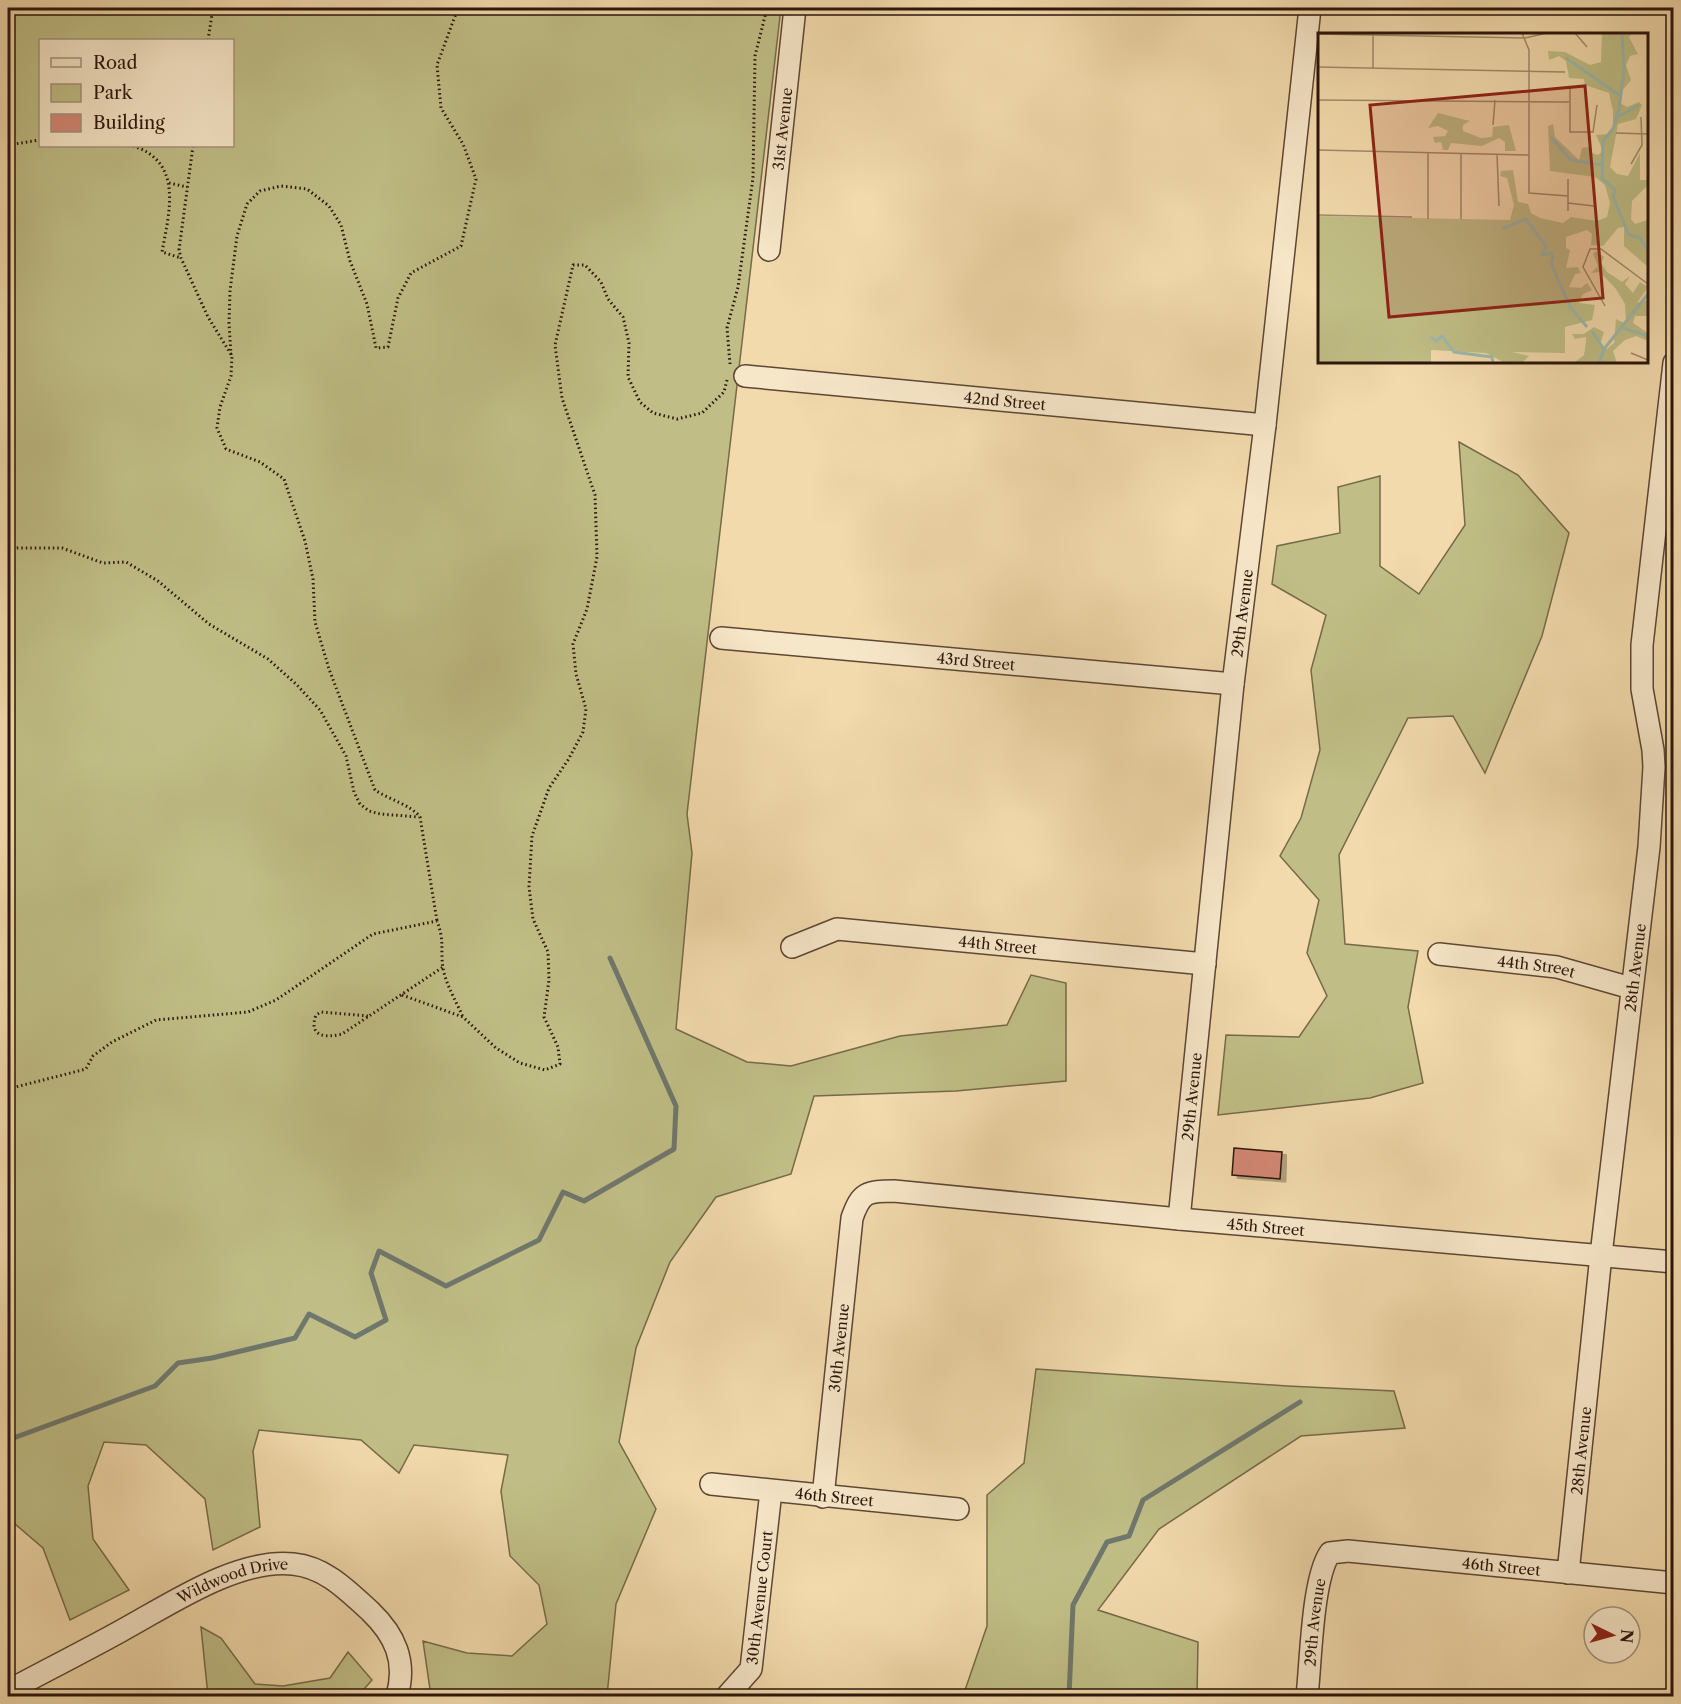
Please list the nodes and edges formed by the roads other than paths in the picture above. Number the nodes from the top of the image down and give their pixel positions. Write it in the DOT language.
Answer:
graph roads {
  1 [pos="795,8"];
  2 [pos="1310,8"];
  3 [pos="769,250"];
  4 [pos="1674,363"];
  5 [pos="734,372"];
  6 [pos="1265,425"];
  7 [pos="721,638"];
  8 [pos="1233,684"];
  9 [pos="792,946"];
  10 [pos="1439,954"];
  11 [pos="1205,964"];
  12 [pos="1631,988"];
  13 [pos="860,1199"];
  14 [pos="1179,1219"];
  15 [pos="1601,1255"];
  16 [pos="1674,1262"];
  17 [pos="711,1484"];
  18 [pos="771,1491"];
  19 [pos="823,1497"];
  20 [pos="958,1509"];
  21 [pos="1330,1553"];
  22 [pos="1568,1573"];
  23 [pos="1674,1583"];
  24 [pos="8,1691"];
  25 [pos="397,1696"];
  26 [pos="727,1696"];
  27 [pos="1307,1696"];
  1 -- 3 [label="street, 31st Avenue"];
  2 -- 6 [label="street, 29th Avenue"];
  4 -- 12 [label="street, 28th Avenue"];
  5 -- 6 [label="street, 42nd Street"];
  6 -- 8 [label="street, 29th Avenue"];
  7 -- 8 [label="street, 43rd Street"];
  8 -- 11 [label="street, 29th Avenue"];
  9 -- 11 [label="street, 44th Street"];
  10 -- 12 [label="street, 44th Street"];
  11 -- 14 [label="street, 29th Avenue"];
  12 -- 15 [label="street, 28th Avenue"];
  13 -- 14 [label="street, 45th Street"];
  13 -- 19 [label="street, 30th Avenue"];
  14 -- 15 [label="street, 45th Street"];
  15 -- 16 [label="street, 45th Street"];
  15 -- 22 [label="street, 28th Avenue"];
  17 -- 18 [label="street, 46th Street"];
  18 -- 19 [label="street, 46th Street"];
  18 -- 26 [label="street, 30th Avenue Court"];
  19 -- 20 [label="street, 46th Street"];
  21 -- 22 [label="street, 46th Street"];
  21 -- 27 [label="street, 29th Avenue"];
  22 -- 23 [label="street, 46th Street"];
  24 -- 25 [label="street, Wildwood Drive"];
}
